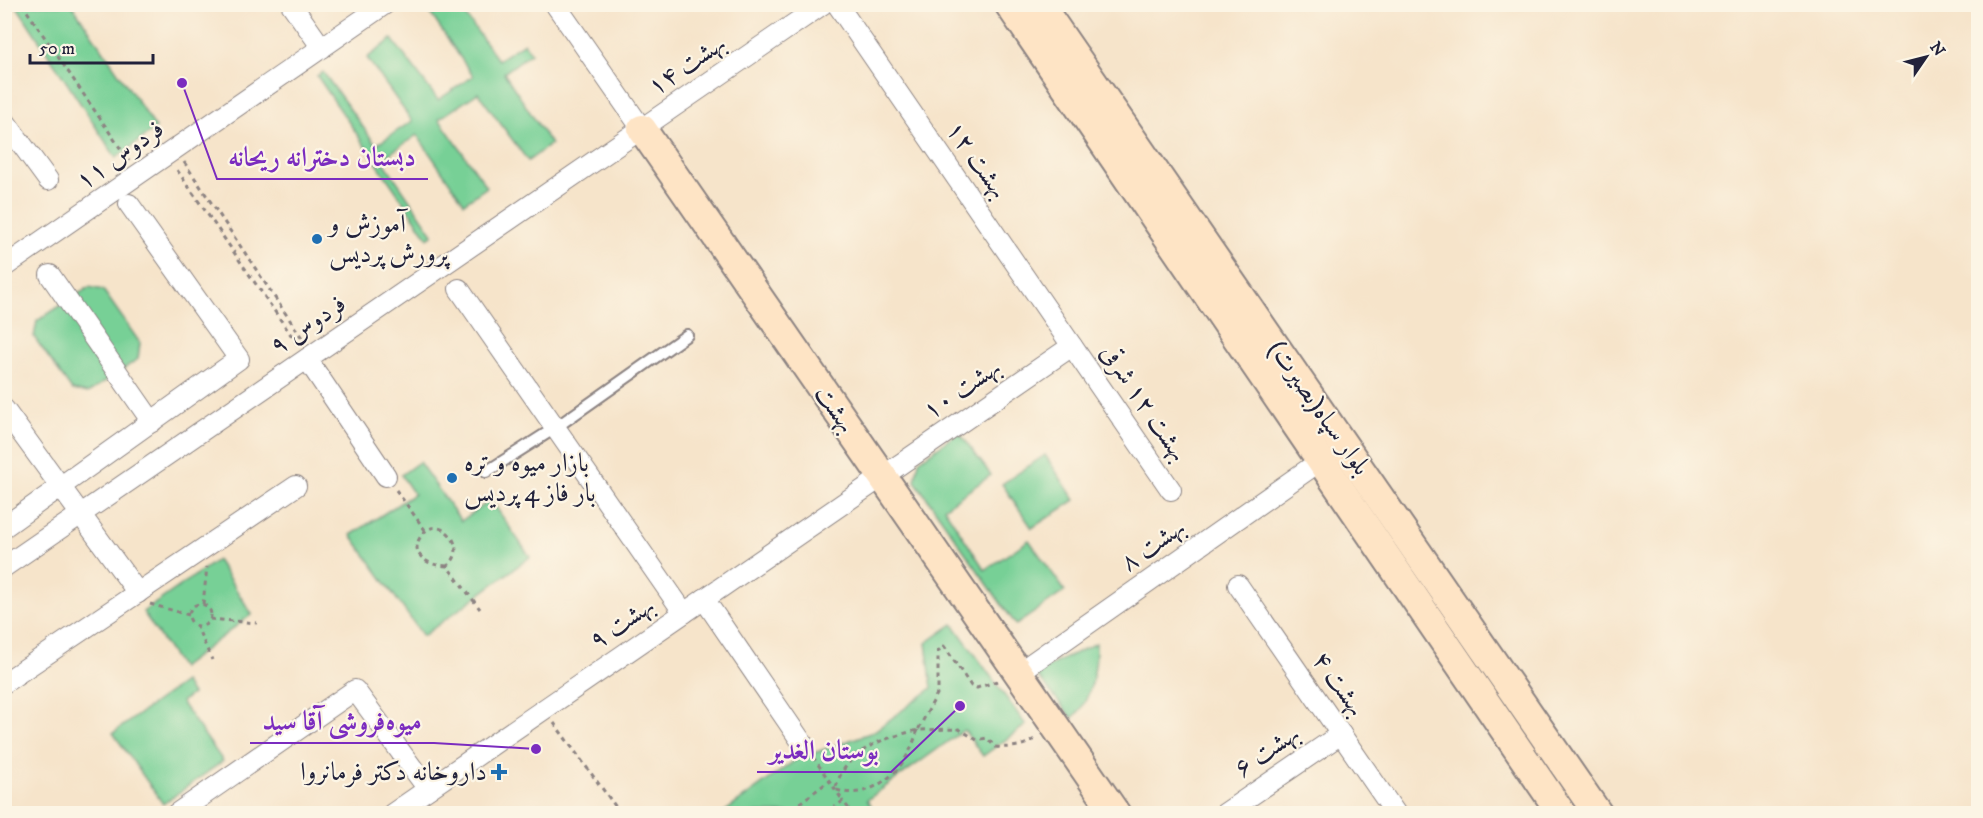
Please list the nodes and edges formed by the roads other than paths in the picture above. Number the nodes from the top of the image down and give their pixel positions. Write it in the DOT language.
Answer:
graph roads {
  1 [pos="291,4"];
  2 [pos="385,4"];
  3 [pos="555,4"];
  4 [pos="823,4"];
  5 [pos="837,4"];
  6 [pos="1009,4"];
  7 [pos="1039,4"];
  8 [pos="322,48"];
  9 [pos="4,120"];
  10 [pos="642,129"];
  11 [pos="48,180"];
  12 [pos="129,204"];
  13 [pos="4,267"];
  14 [pos="50,275"];
  15 [pos="459,289"];
  16 [pos="687,335"];
  17 [pos="1072,346"];
  18 [pos="310,357"];
  19 [pos="4,409"];
  20 [pos="152,422"];
  21 [pos="555,428"];
  22 [pos="1345,444"];
  23 [pos="1320,460"];
  24 [pos="486,472"];
  25 [pos="386,476"];
  26 [pos="882,476"];
  27 [pos="296,486"];
  28 [pos="60,487"];
  29 [pos="1171,490"];
  30 [pos="81,514"];
  31 [pos="4,526"];
  32 [pos="4,567"];
  33 [pos="1238,585"];
  34 [pos="134,596"];
  35 [pos="704,599"];
  36 [pos="684,613"];
  37 [pos="1018,673"];
  38 [pos="4,683"];
  39 [pos="1341,734"];
  40 [pos="803,744"];
  41 [pos="428,789"];
  42 [pos="1591,803"];
  43 [pos="1561,811"];
  44 [pos="176,813"];
  45 [pos="392,813"];
  46 [pos="1116,813"];
  47 [pos="1224,813"];
  48 [pos="1396,813"];
  1 -- 8 [label="street"];
  2 -- 8 [label="street, فردوس ۱۱"];
  3 -- 10 [label="street, بهشت"];
  4 -- 10 [label="street, بهشت ۱۴"];
  5 -- 17 [label="street, بهشت ۱۲"];
  6 -- 23 [label="main road, بلوار سپاه(بصیرت)"];
  7 -- 22 [label="main road, بلوار سپاه(بصیرت)"];
  8 -- 13 [label="street, فردوس ۱۱"];
  9 -- 11 [label="street"];
  10 -- 18 [label="street, فردوس ۹"];
  10 -- 26 [label="main road, بهشت"];
  12 -- 20 [label="street"];
  14 -- 20 [label="street"];
  15 -- 21 [label="street"];
  16 -- 21 [label="lane"];
  17 -- 26 [label="street, بهشت ۱۰"];
  17 -- 29 [label="street, بهشت ۱۲ شرقی"];
  18 -- 25 [label="street"];
  18 -- 30 [label="street, فردوس ۹"];
  19 -- 28 [label="street"];
  20 -- 28 [label="street"];
  21 -- 24 [label="lane"];
  21 -- 36 [label="street"];
  22 -- 23 [label="main road"];
  22 -- 42 [label="main road, بلوار سپاه(بصیرت)"];
  23 -- 37 [label="street, بهشت ۸"];
  23 -- 43 [label="main road, بلوار سپاه(بصیرت)"];
  26 -- 35 [label="street, بهشت ۹"];
  26 -- 37 [label="main road, بهشت"];
  27 -- 34 [label="street"];
  28 -- 30 [label="street"];
  28 -- 31 [label="street"];
  30 -- 32 [label="street, فردوس ۹"];
  30 -- 34 [label="street"];
  33 -- 39 [label="street, بهشت ۴"];
  34 -- 38 [label="street"];
  35 -- 36 [label="street, بهشت ۹"];
  35 -- 40 [label="street"];
  36 -- 41 [label="street, بهشت ۹"];
  37 -- 46 [label="main road, بهشت"];
  39 -- 47 [label="street, بهشت ۶"];
  39 -- 48 [label="street, بهشت ۴"];
  41 -- 44 [label="street"];
  41 -- 45 [label="street, بهشت ۹"];
  42 -- 43 [label="main road"];
}
